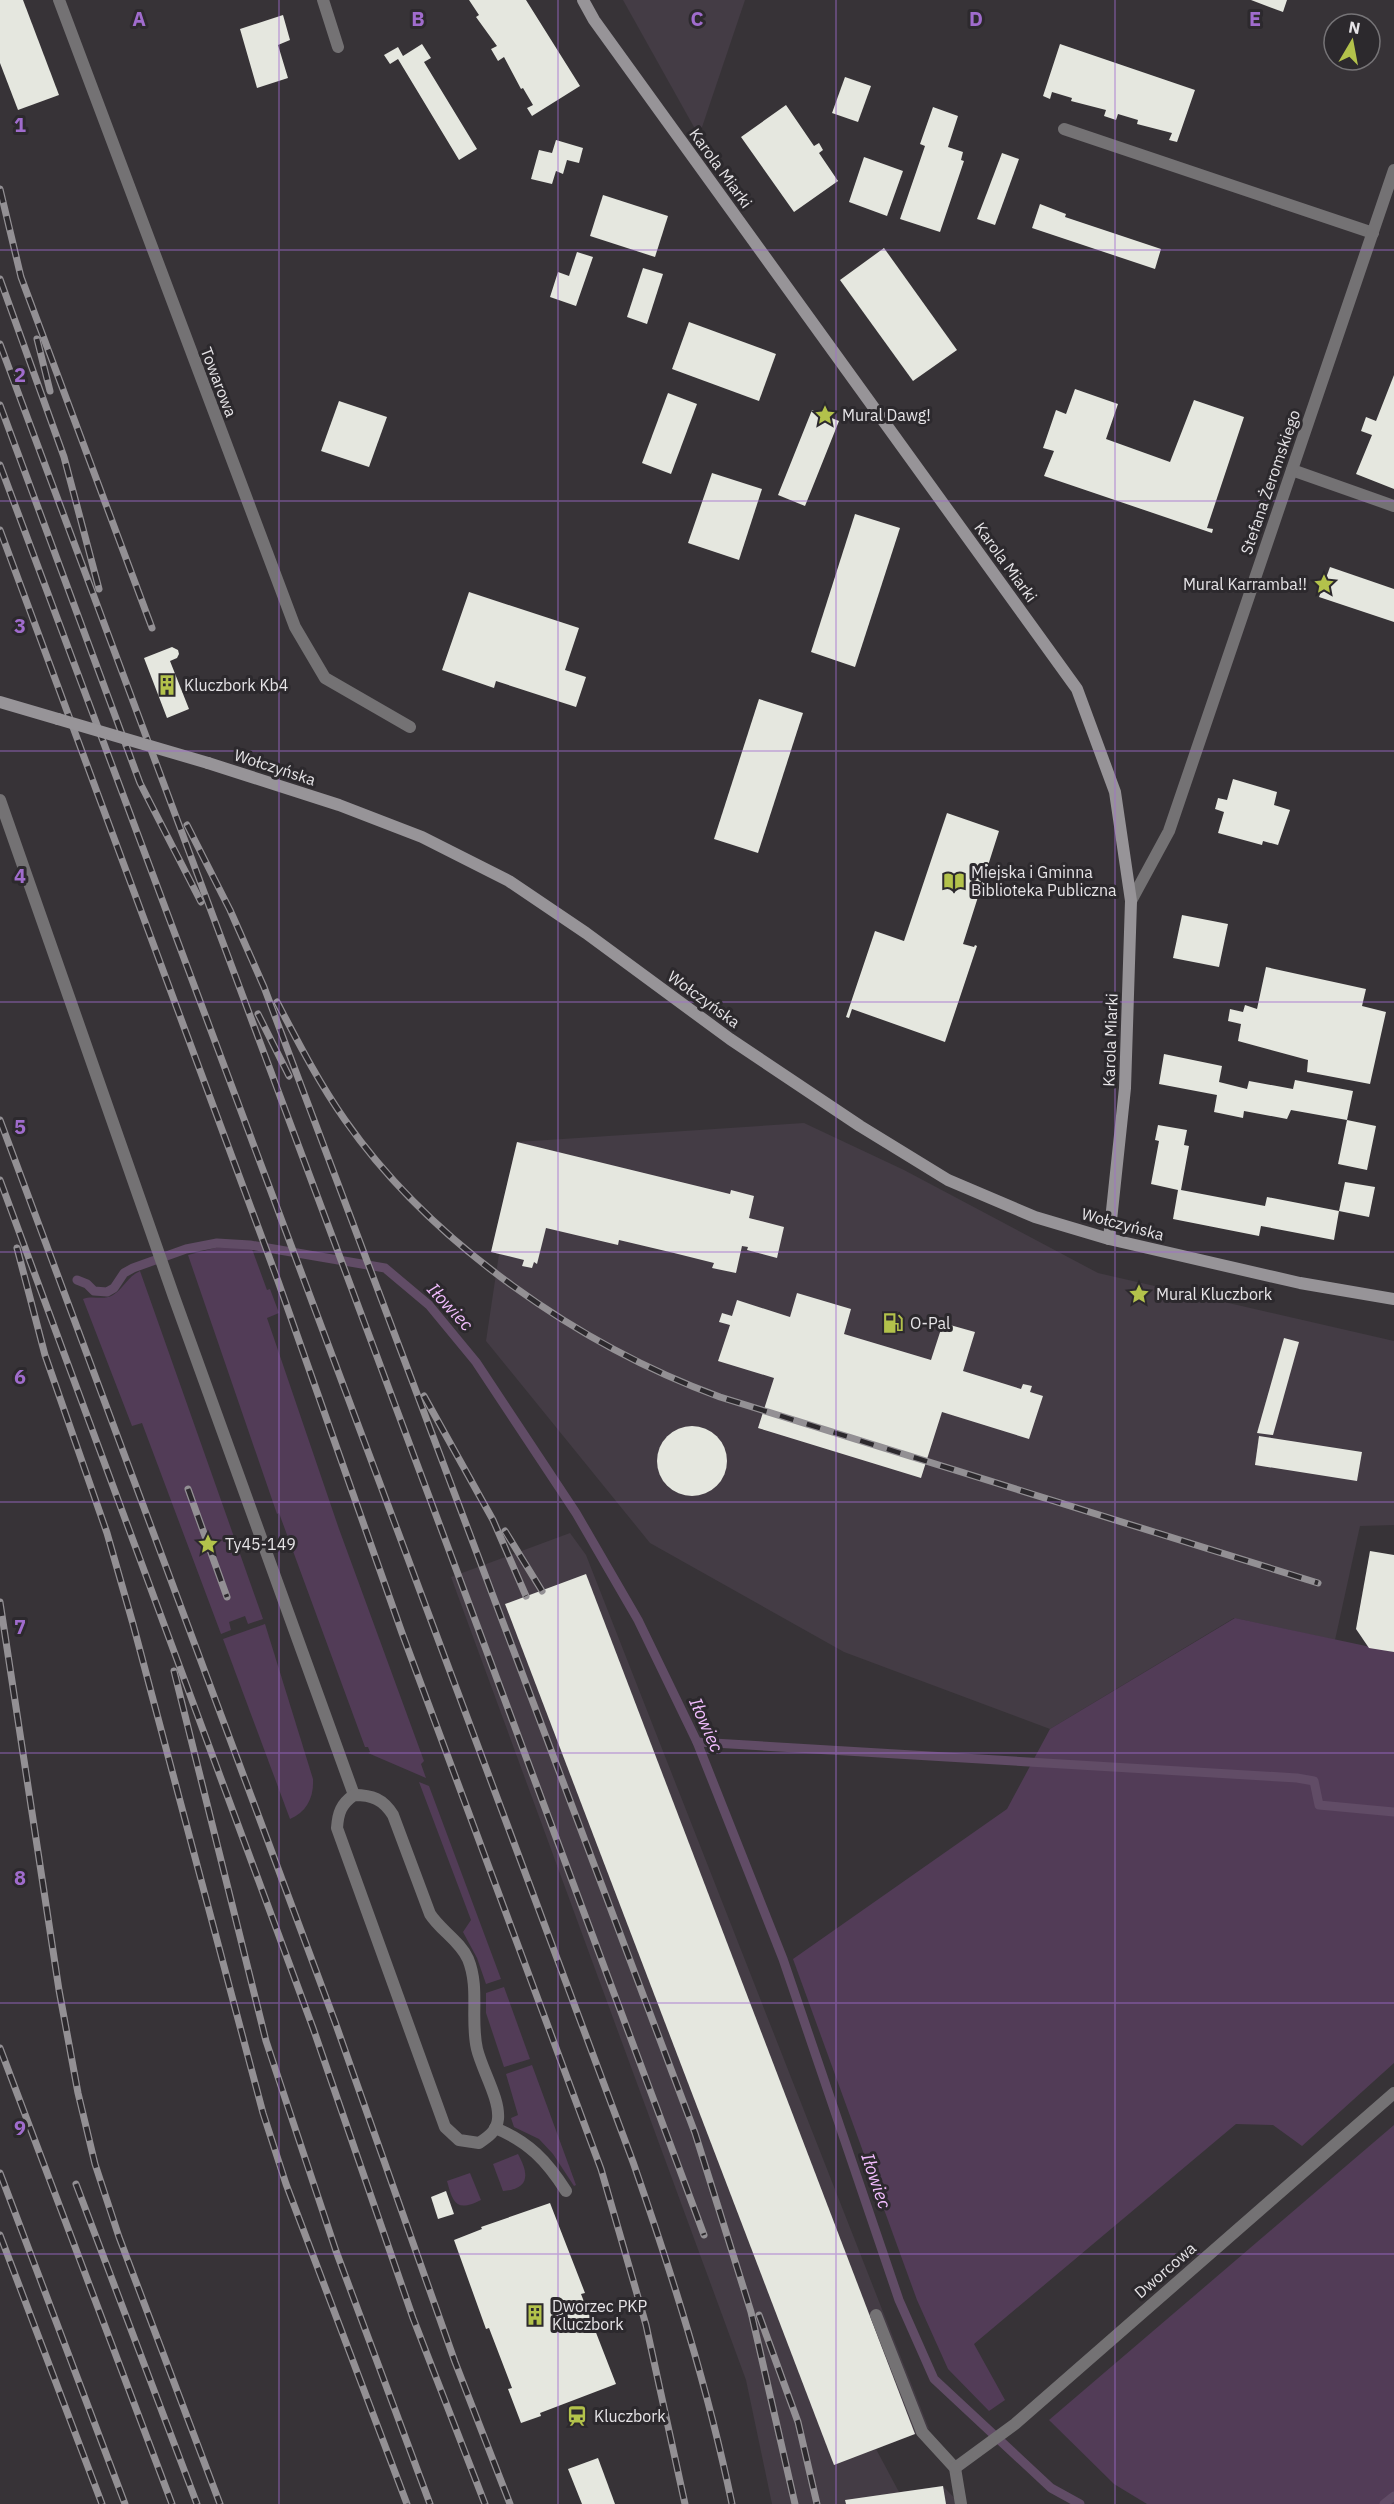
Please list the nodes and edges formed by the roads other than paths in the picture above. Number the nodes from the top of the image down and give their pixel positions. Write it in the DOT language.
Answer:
graph roads {
  1 [pos="58,0"];
  2 [pos="323,0"];
  3 [pos="583,0"];
  4 [pos="338,47"];
  5 [pos="1064,129"];
  6 [pos="1394,170"];
  7 [pos="1373,233"];
  8 [pos="1292,470"];
  9 [pos="1394,506"];
  10 [pos="0,702"];
  11 [pos="410,727"];
  12 [pos="0,800"];
  13 [pos="1131,901"];
  14 [pos="1109,1239"];
  15 [pos="1394,1299"];
  16 [pos="354,1795"];
  17 [pos="1394,2093"];
  18 [pos="495,2128"];
  19 [pos="566,2191"];
  20 [pos="876,2315"];
  21 [pos="955,2468"];
  22 [pos="961,2504"];
  1 -- 11 [label="street, Towarowa"];
  2 -- 4 [label="street"];
  3 -- 13 [label="street, Karola Miarki"];
  5 -- 7 [label="street"];
  6 -- 7 [label="street, Stefana Żeromskiego"];
  7 -- 8 [label="street, Stefana Żeromskiego"];
  8 -- 9 [label="street"];
  8 -- 13 [label="street, Stefana Żeromskiego"];
  10 -- 14 [label="street, Wołczyńska, bridge"];
  12 -- 16 [label="street"];
  13 -- 14 [label="street, Karola Miarki"];
  14 -- 15 [label="street, Wołczyńska"];
  16 -- 18 [label="street"];
  16 -- 18 [label="street"];
  17 -- 21 [label="street, Dworcowa"];
  18 -- 19 [label="street"];
  20 -- 21 [label="street"];
  21 -- 22 [label="street"];
}
